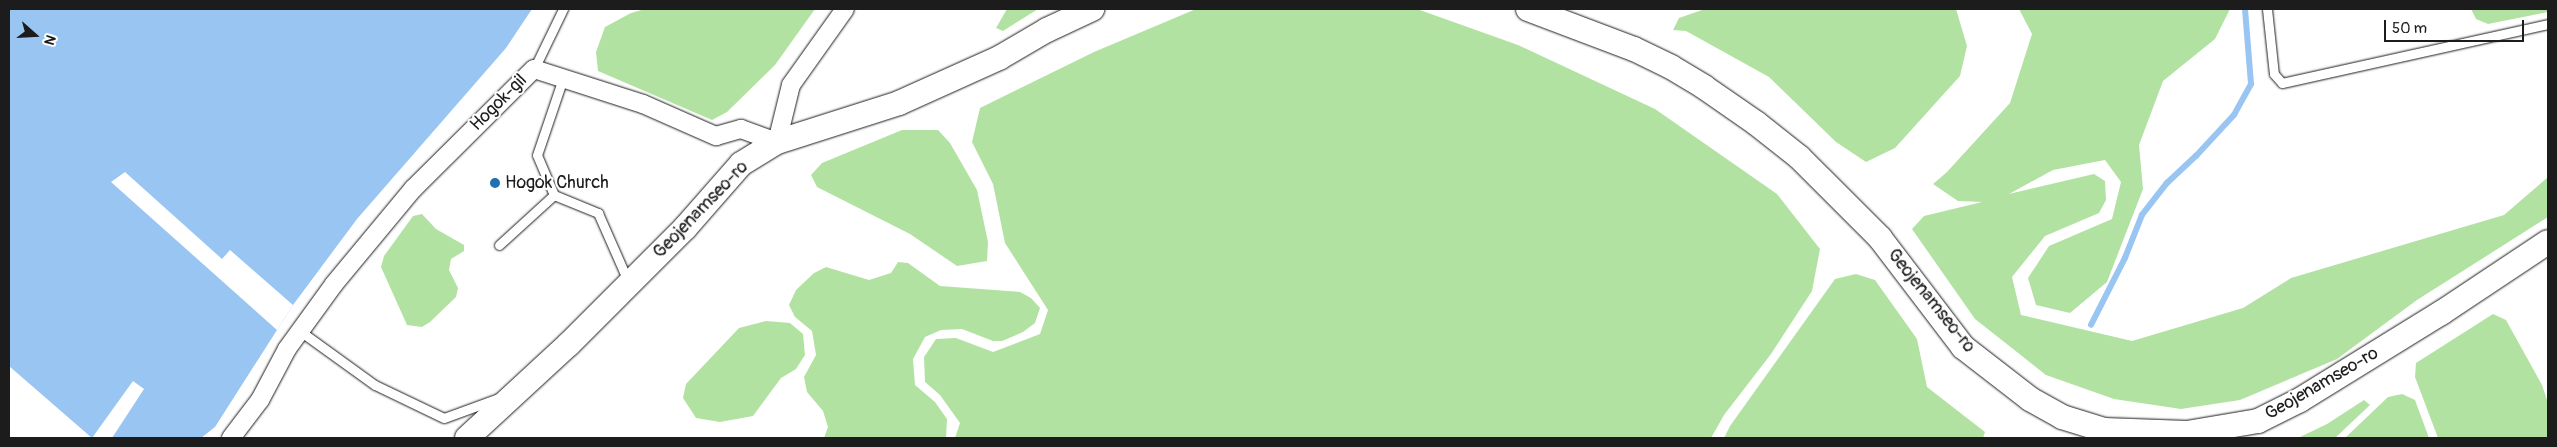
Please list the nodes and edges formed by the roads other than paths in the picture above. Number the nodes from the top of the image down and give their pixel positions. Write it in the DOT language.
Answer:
graph roads {
  1 [pos="563,9"];
  2 [pos="845,9"];
  3 [pos="1092,9"];
  4 [pos="1528,9"];
  5 [pos="2267,9"];
  6 [pos="2548,24"];
  7 [pos="534,69"];
  8 [pos="563,78"];
  9 [pos="777,142"];
  10 [pos="554,195"];
  11 [pos="2548,242"];
  12 [pos="499,245"];
  13 [pos="629,284"];
  14 [pos="300,331"];
  15 [pos="518,391"];
  16 [pos="232,438"];
  17 [pos="467,438"];
  1 -- 7 [label="lane"];
  2 -- 9 [label="street"];
  3 -- 9 [label="main road, Geojenamseo-ro"];
  4 -- 11 [label="main road, Geojenamseo-ro"];
  5 -- 6 [label="lane"];
  7 -- 8 [label="street, Hogok-gil"];
  7 -- 14 [label="street, Hogok-gil"];
  8 -- 9 [label="street, Hogok-gil"];
  8 -- 10 [label="lane"];
  9 -- 13 [label="main road, Geojenamseo-ro"];
  10 -- 12 [label="lane"];
  10 -- 13 [label="lane"];
  13 -- 15 [label="main road, Geojenamseo-ro"];
  14 -- 15 [label="lane"];
  14 -- 16 [label="street, Hogok-gil"];
  15 -- 17 [label="main road, Geojenamseo-ro"];
}
